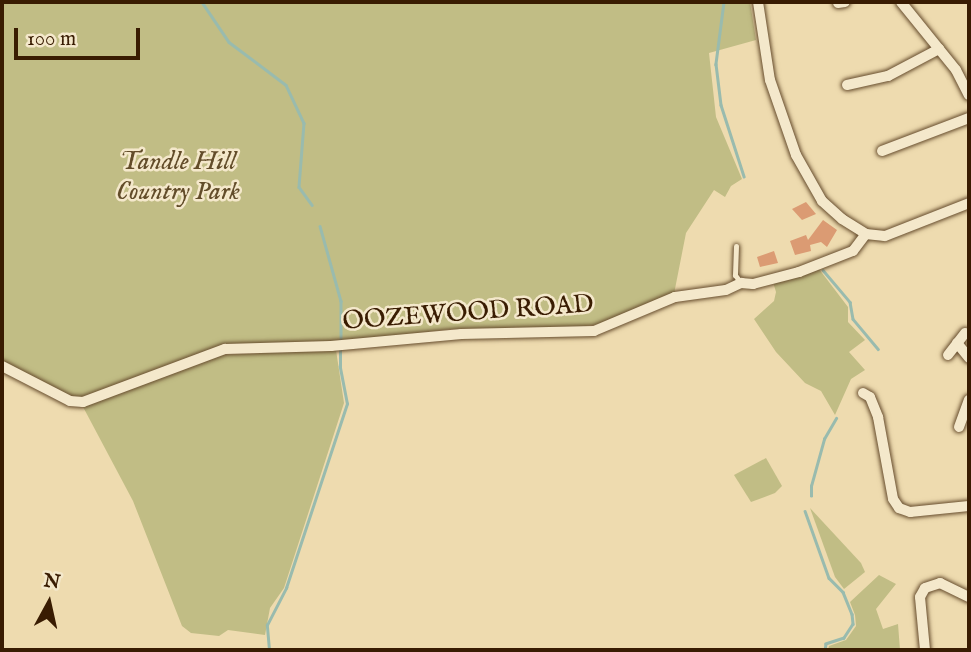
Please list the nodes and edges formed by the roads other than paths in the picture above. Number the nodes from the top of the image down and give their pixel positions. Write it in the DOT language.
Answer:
graph roads {
  1 [pos="758,2"];
  2 [pos="901,2"];
  3 [pos="939,49"];
  4 [pos="847,85"];
  5 [pos="969,95"];
  6 [pos="969,118"];
  7 [pos="882,151"];
  8 [pos="969,203"];
  9 [pos="866,234"];
  10 [pos="736,246"];
  11 [pos="741,283"];
  12 [pos="965,333"];
  13 [pos="957,344"];
  14 [pos="948,355"];
  15 [pos="969,358"];
  16 [pos="2,366"];
  17 [pos="863,393"];
  18 [pos="969,400"];
  19 [pos="959,427"];
  20 [pos="969,506"];
  21 [pos="969,597"];
  22 [pos="925,650"];
  1 -- 9 [label="street"];
  2 -- 3 [label="street"];
  3 -- 4 [label="street"];
  3 -- 5 [label="street"];
  6 -- 7 [label="street"];
  8 -- 9 [label="street"];
  9 -- 11 [label="street, OOZEWOOD ROAD"];
  10 -- 11 [label="lane"];
  11 -- 16 [label="street, OOZEWOOD ROAD"];
  12 -- 13 [label="street"];
  13 -- 14 [label="street"];
  13 -- 15 [label="street"];
  17 -- 20 [label="street"];
  18 -- 19 [label="street"];
  21 -- 22 [label="street"];
}
